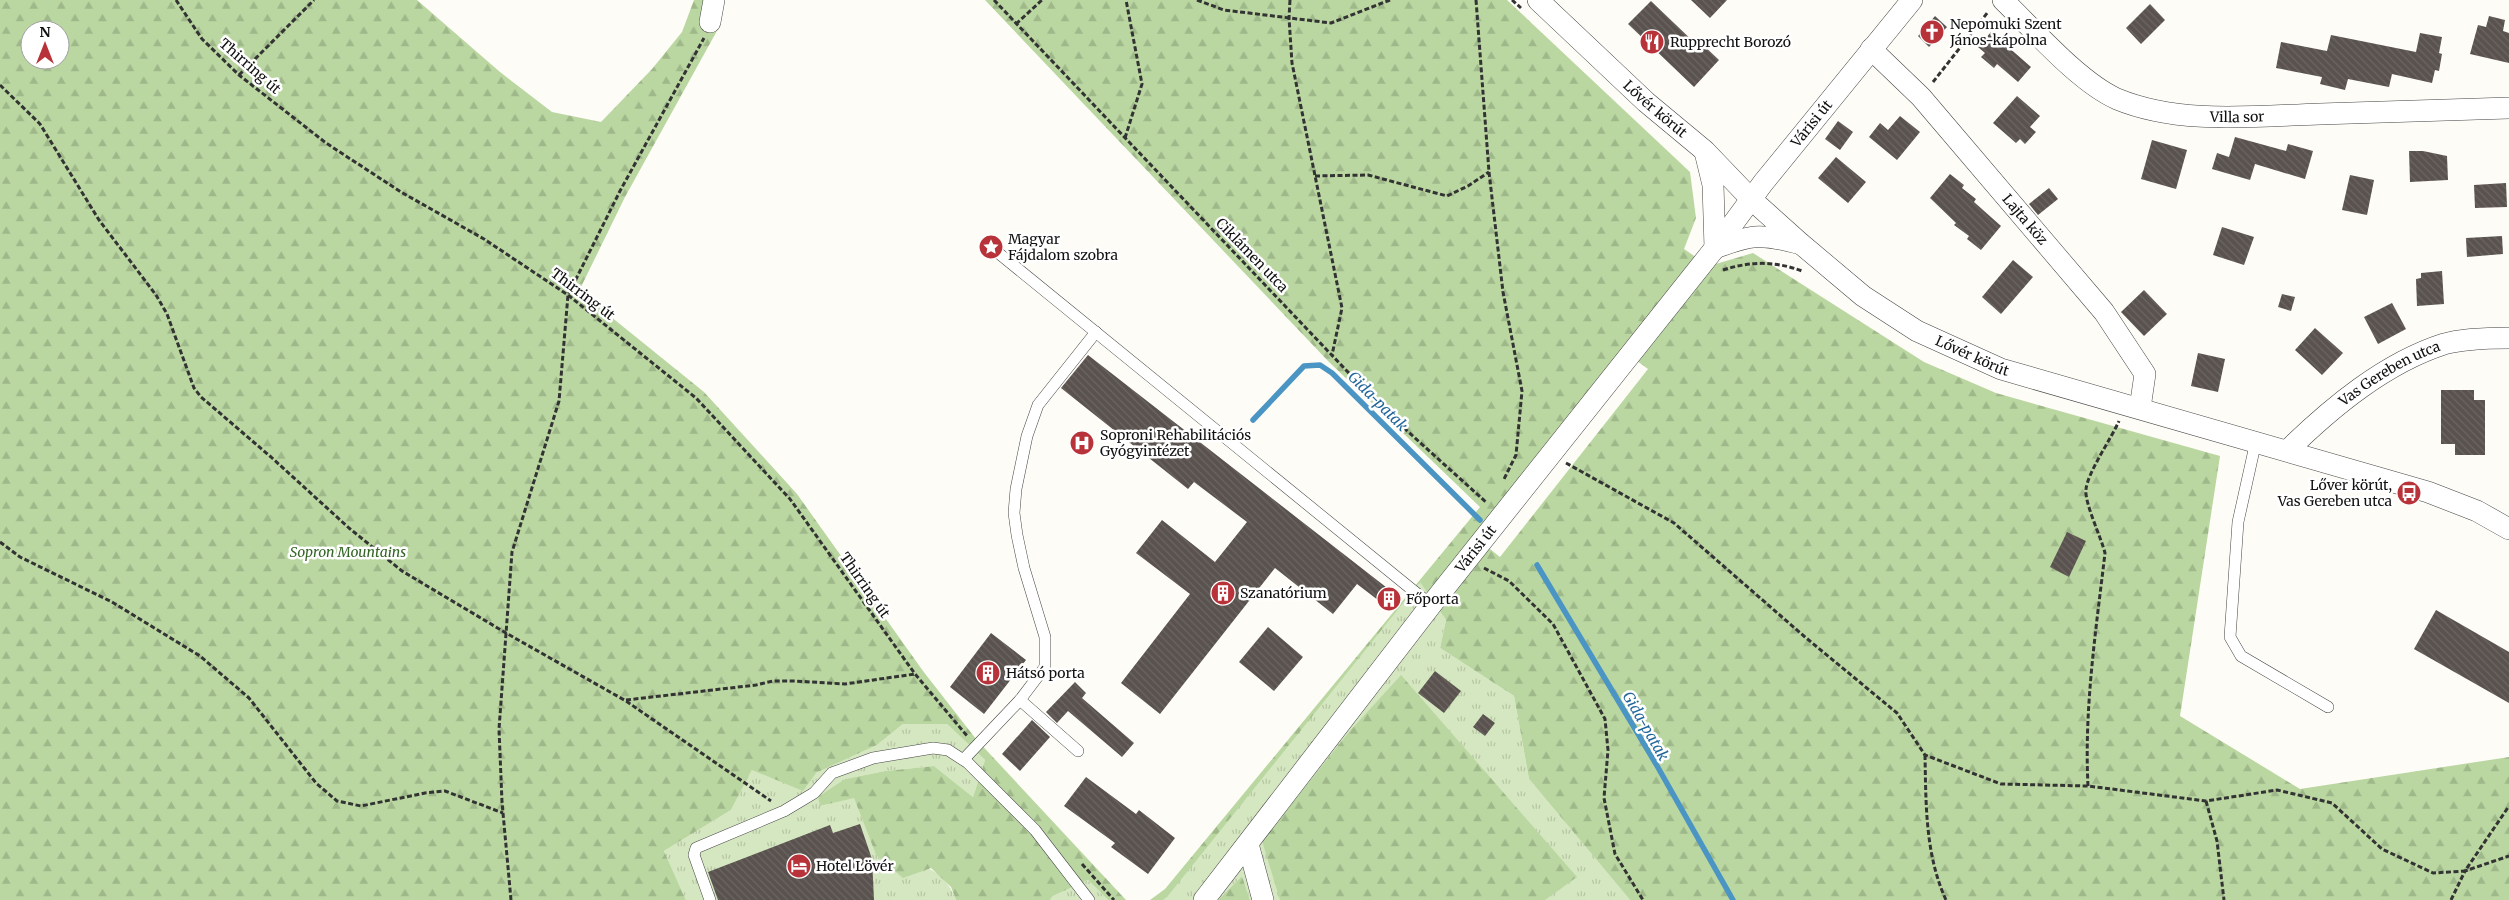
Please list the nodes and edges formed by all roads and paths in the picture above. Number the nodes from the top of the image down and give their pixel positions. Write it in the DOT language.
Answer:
graph roads {
  1 [pos="176,0"];
  2 [pos="314,0"];
  3 [pos="714,0"];
  4 [pos="994,0"];
  5 [pos="1042,0"];
  6 [pos="1126,0"];
  7 [pos="1197,0"];
  8 [pos="1290,0"];
  9 [pos="1390,0"];
  10 [pos="1476,0"];
  11 [pos="1538,0"];
  12 [pos="1912,0"];
  13 [pos="1998,4"];
  14 [pos="1289,18"];
  15 [pos="710,22"];
  16 [pos="1016,24"];
  17 [pos="1872,48"];
  18 [pos="239,75"];
  19 [pos="0,84"];
  20 [pos="1921,97"];
  21 [pos="2509,108"];
  22 [pos="1125,138"];
  23 [pos="1705,151"];
  24 [pos="1489,172"];
  25 [pos="1315,176"];
  26 [pos="1751,199"];
  27 [pos="1800,243"];
  28 [pos="991,247"];
  29 [pos="1715,248"];
  30 [pos="568,295"];
  31 [pos="1096,332"];
  32 [pos="2509,338"];
  33 [pos="1332,356"];
  34 [pos="2133,406"];
  35 [pos="2256,441"];
  36 [pos="2288,450"];
  37 [pos="1552,455"];
  38 [pos="1499,490"];
  39 [pos="1502,518"];
  40 [pos="2509,529"];
  41 [pos="0,542"];
  42 [pos="1475,564"];
  43 [pos="1431,605"];
  44 [pos="506,633"];
  45 [pos="626,700"];
  46 [pos="1020,700"];
  47 [pos="2328,707"];
  48 [pos="1078,751"];
  49 [pos="1925,755"];
  50 [pos="964,759"];
  51 [pos="2088,786"];
  52 [pos="2206,801"];
  53 [pos="2509,806"];
  54 [pos="784,811"];
  55 [pos="503,813"];
  56 [pos="1248,844"];
  57 [pos="2509,856"];
  58 [pos="2466,871"];
  59 [pos="511,900"];
  60 [pos="710,900"];
  61 [pos="1089,900"];
  62 [pos="1204,900"];
  63 [pos="1263,900"];
  64 [pos="1643,900"];
  65 [pos="1946,900"];
  66 [pos="2224,900"];
  67 [pos="2451,900"];
  1 -- 18 [label="path, Thirring út"];
  2 -- 18 [label="path"];
  3 -- 15 [label="street"];
  4 -- 16 [label="path, Ciklámen utca"];
  5 -- 16 [label="path"];
  6 -- 22 [label="path"];
  7 -- 14 [label="path"];
  8 -- 14 [label="path"];
  9 -- 14 [label="path"];
  10 -- 24 [label="path"];
  11 -- 23 [label="street, Lővér körút"];
  12 -- 17 [label="street, Várisi út"];
  13 -- 20 [label="path"];
  13 -- 21 [label="street, Villa sor"];
  14 -- 25 [label="path"];
  15 -- 30 [label="path"];
  16 -- 22 [label="path, Ciklámen utca"];
  17 -- 20 [label="street, Lajta köz"];
  17 -- 26 [label="street, Várisi út"];
  18 -- 30 [label="path, Thirring út"];
  19 -- 44 [label="path"];
  20 -- 34 [label="street, Lajta köz"];
  22 -- 33 [label="path, Ciklámen utca"];
  23 -- 26 [label="street, Lővér körút"];
  23 -- 29 [label="street"];
  24 -- 25 [label="path"];
  24 -- 38 [label="path"];
  25 -- 33 [label="path"];
  26 -- 27 [label="street, Lővér körút"];
  26 -- 29 [label="street, Várisi út"];
  27 -- 29 [label="street, Várisi út"];
  27 -- 34 [label="street, Lővér körút"];
  28 -- 31 [label="lane"];
  29 -- 37 [label="street, Várisi út"];
  30 -- 44 [label="path"];
  30 -- 45 [label="path, Thirring út"];
  31 -- 43 [label="lane"];
  31 -- 46 [label="lane"];
  32 -- 36 [label="street, Vas Gereben utca"];
  33 -- 39 [label="path, Ciklámen utca"];
  34 -- 35 [label="street, Lővér körút"];
  34 -- 51 [label="path"];
  35 -- 36 [label="street, Lővér körút"];
  35 -- 47 [label="lane"];
  36 -- 40 [label="street, Lővér körút"];
  37 -- 39 [label="street, Várisi út"];
  37 -- 49 [label="path"];
  39 -- 43 [label="street, Várisi út"];
  41 -- 55 [label="path"];
  42 -- 64 [label="path"];
  43 -- 56 [label="street, Várisi út"];
  44 -- 45 [label="path"];
  44 -- 55 [label="path"];
  45 -- 54 [label="path"];
  46 -- 48 [label="lane"];
  46 -- 50 [label="lane"];
  49 -- 51 [label="path"];
  49 -- 65 [label="path"];
  50 -- 54 [label="lane"];
  50 -- 61 [label="lane"];
  51 -- 52 [label="path"];
  52 -- 58 [label="path"];
  52 -- 66 [label="path"];
  53 -- 58 [label="path"];
  54 -- 60 [label="lane"];
  55 -- 59 [label="path"];
  56 -- 62 [label="street, Várisi út"];
  56 -- 63 [label="street"];
  57 -- 58 [label="path"];
  58 -- 67 [label="path"];
}
